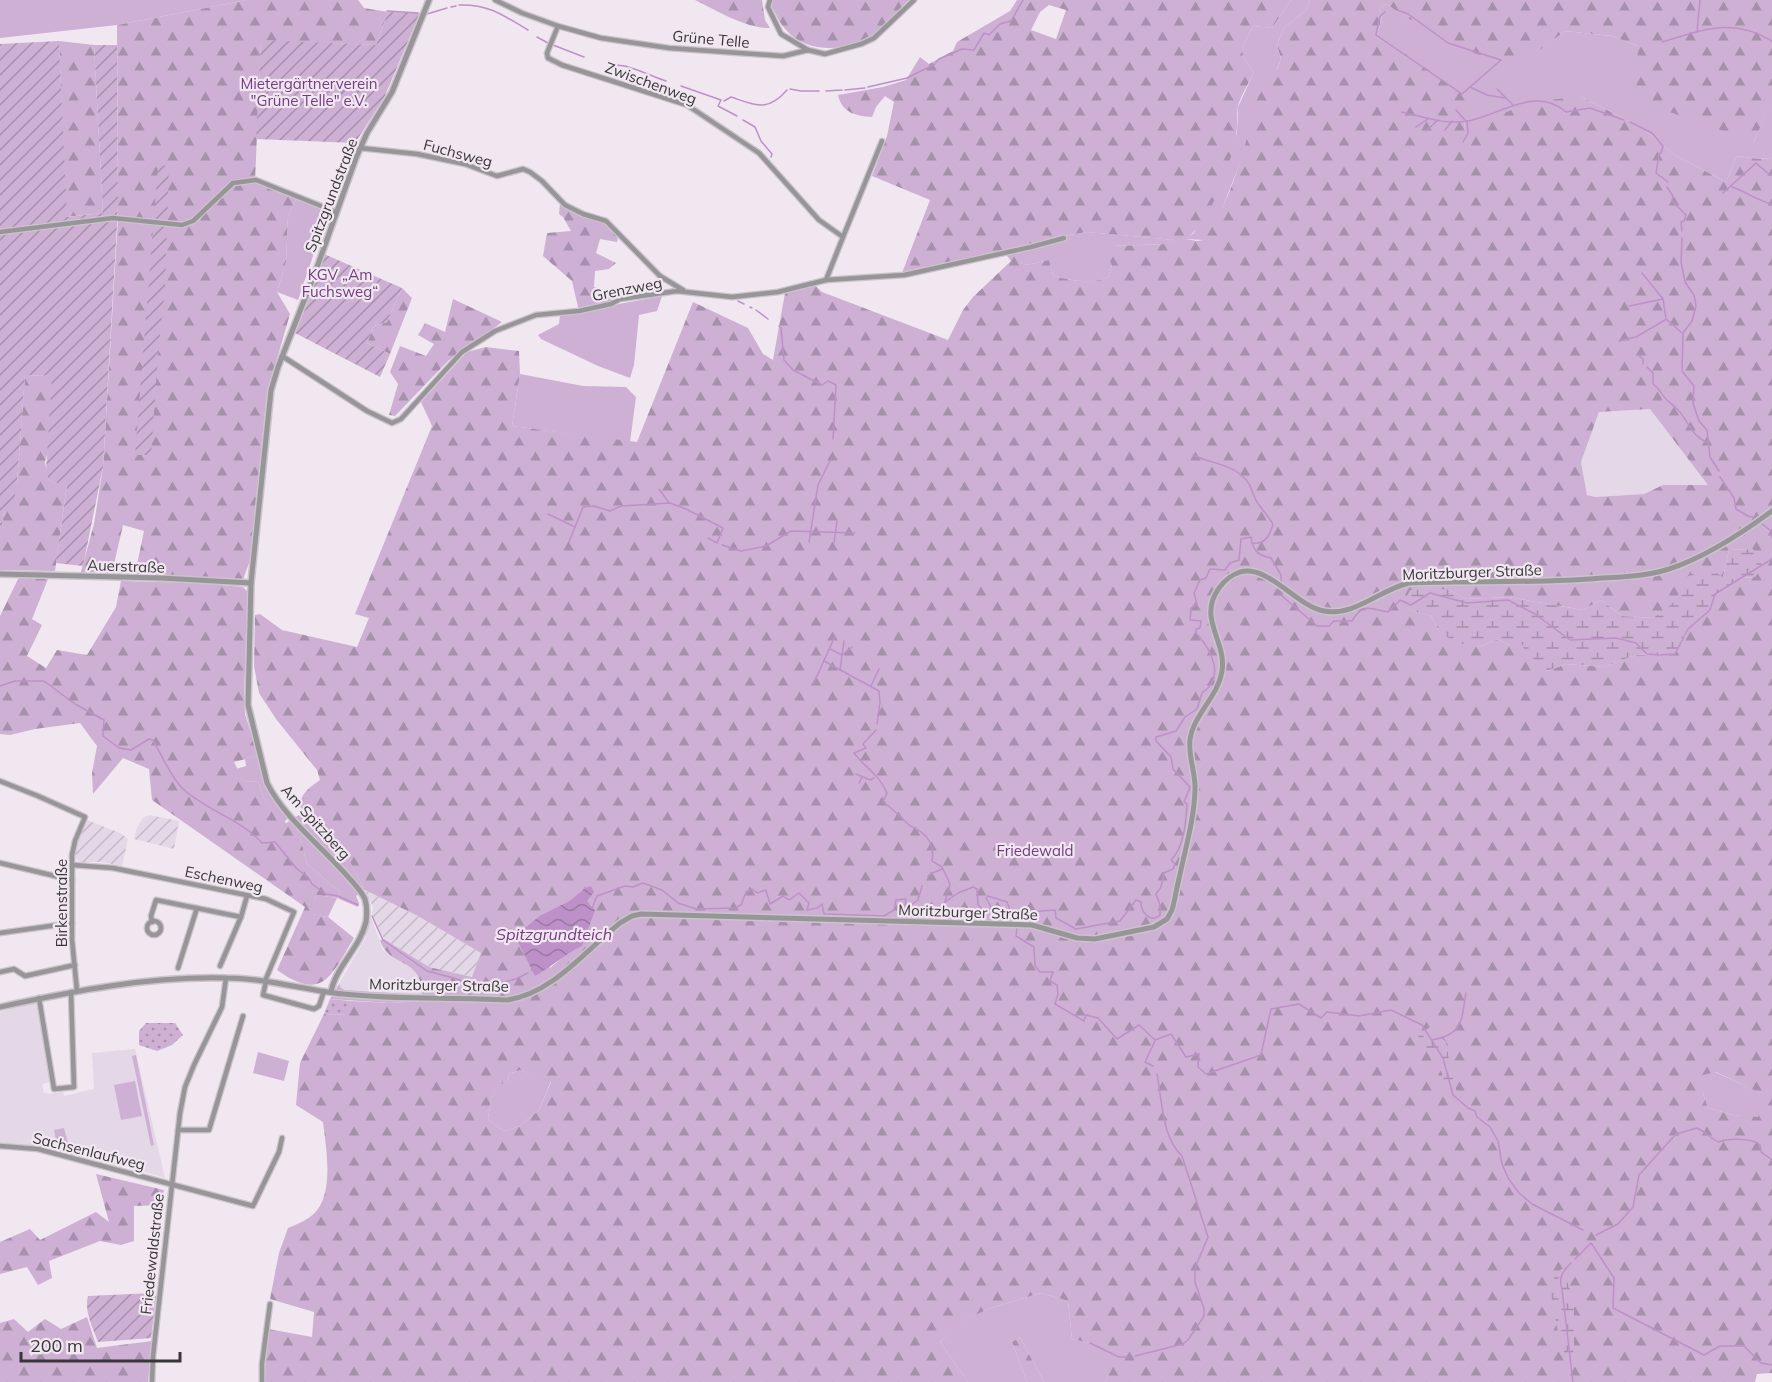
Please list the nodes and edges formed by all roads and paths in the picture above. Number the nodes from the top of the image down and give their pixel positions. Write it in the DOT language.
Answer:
graph roads {
  1 [pos="429,0"];
  2 [pos="495,0"];
  3 [pos="770,0"];
  4 [pos="914,0"];
  5 [pos="558,26"];
  6 [pos="807,50"];
  7 [pos="882,141"];
  8 [pos="360,148"];
  9 [pos="336,212"];
  10 [pos="0,232"];
  11 [pos="843,237"];
  12 [pos="1064,238"];
  13 [pos="826,280"];
  14 [pos="685,291"];
  15 [pos="282,356"];
  16 [pos="1772,511"];
  17 [pos="0,574"];
  18 [pos="251,584"];
  19 [pos="0,781"];
  20 [pos="0,862"];
  21 [pos="73,865"];
  22 [pos="72,880"];
  23 [pos="247,896"];
  24 [pos="198,908"];
  25 [pos="241,917"];
  26 [pos="152,922"];
  27 [pos="72,923"];
  28 [pos="0,933"];
  29 [pos="75,965"];
  30 [pos="220,966"];
  31 [pos="178,968"];
  32 [pos="0,972"];
  33 [pos="226,978"];
  34 [pos="265,981"];
  35 [pos="328,991"];
  36 [pos="74,992"];
  37 [pos="39,999"];
  38 [pos="0,1007"];
  39 [pos="243,1016"];
  40 [pos="178,1130"];
  41 [pos="282,1138"];
  42 [pos="0,1146"];
  43 [pos="171,1186"];
  44 [pos="270,1304"];
  45 [pos="152,1382"];
  46 [pos="262,1382"];
  1 -- 8 [label="street, Spitzgrundstraße"];
  2 -- 5 [label="street, Grüne Telle"];
  3 -- 6 [label="street"];
  4 -- 6 [label="street, Grüne Telle"];
  5 -- 6 [label="street, Grüne Telle"];
  5 -- 11 [label="street, Zwischenweg"];
  7 -- 11 [label="street"];
  8 -- 9 [label="street, Spitzgrundstraße"];
  8 -- 14 [label="street, Fuchsweg"];
  9 -- 10 [label="street"];
  9 -- 15 [label="street, Spitzgrundstraße"];
  11 -- 13 [label="street"];
  12 -- 13 [label="street, Grenzweg"];
  13 -- 14 [label="street, Grenzweg"];
  14 -- 15 [label="street, Grenzweg"];
  15 -- 18 [label="street, Spitzgrundstraße"];
  16 -- 35 [label="street, Moritzburger Straße"];
  17 -- 18 [label="street, Auerstraße"];
  18 -- 35 [label="street, Am Spitzberg"];
  19 -- 21 [label="street, Birkenstraße"];
  20 -- 22 [label="street"];
  21 -- 22 [label="street, Birkenstraße"];
  21 -- 23 [label="street, Eschenweg"];
  22 -- 27 [label="street, Birkenstraße"];
  23 -- 25 [label="street"];
  23 -- 34 [label="street, Eschenweg"];
  24 -- 25 [label="street"];
  24 -- 26 [label="street"];
  24 -- 31 [label="street"];
  25 -- 30 [label="street"];
  27 -- 28 [label="street"];
  27 -- 29 [label="street, Birkenstraße"];
  29 -- 32 [label="street"];
  29 -- 36 [label="street, Birkenstraße"];
  33 -- 34 [label="street, Moritzburger Straße"];
  33 -- 36 [label="street, Moritzburger Straße"];
  33 -- 40 [label="street, Friedewaldstraße"];
  34 -- 35 [label="street, Moritzburger Straße"];
  34 -- 35 [label="street"];
  36 -- 37 [label="street, Moritzburger Straße"];
  36 -- 37 [label="street, Birkenstraße"];
  37 -- 38 [label="street, Moritzburger Straße"];
  39 -- 40 [label="street"];
  40 -- 43 [label="street, Friedewaldstraße"];
  41 -- 43 [label="street, Sachsenlaufweg"];
  42 -- 43 [label="street, Sachsenlaufweg"];
  43 -- 45 [label="street, Friedewaldstraße"];
  44 -- 46 [label="street"];
}
